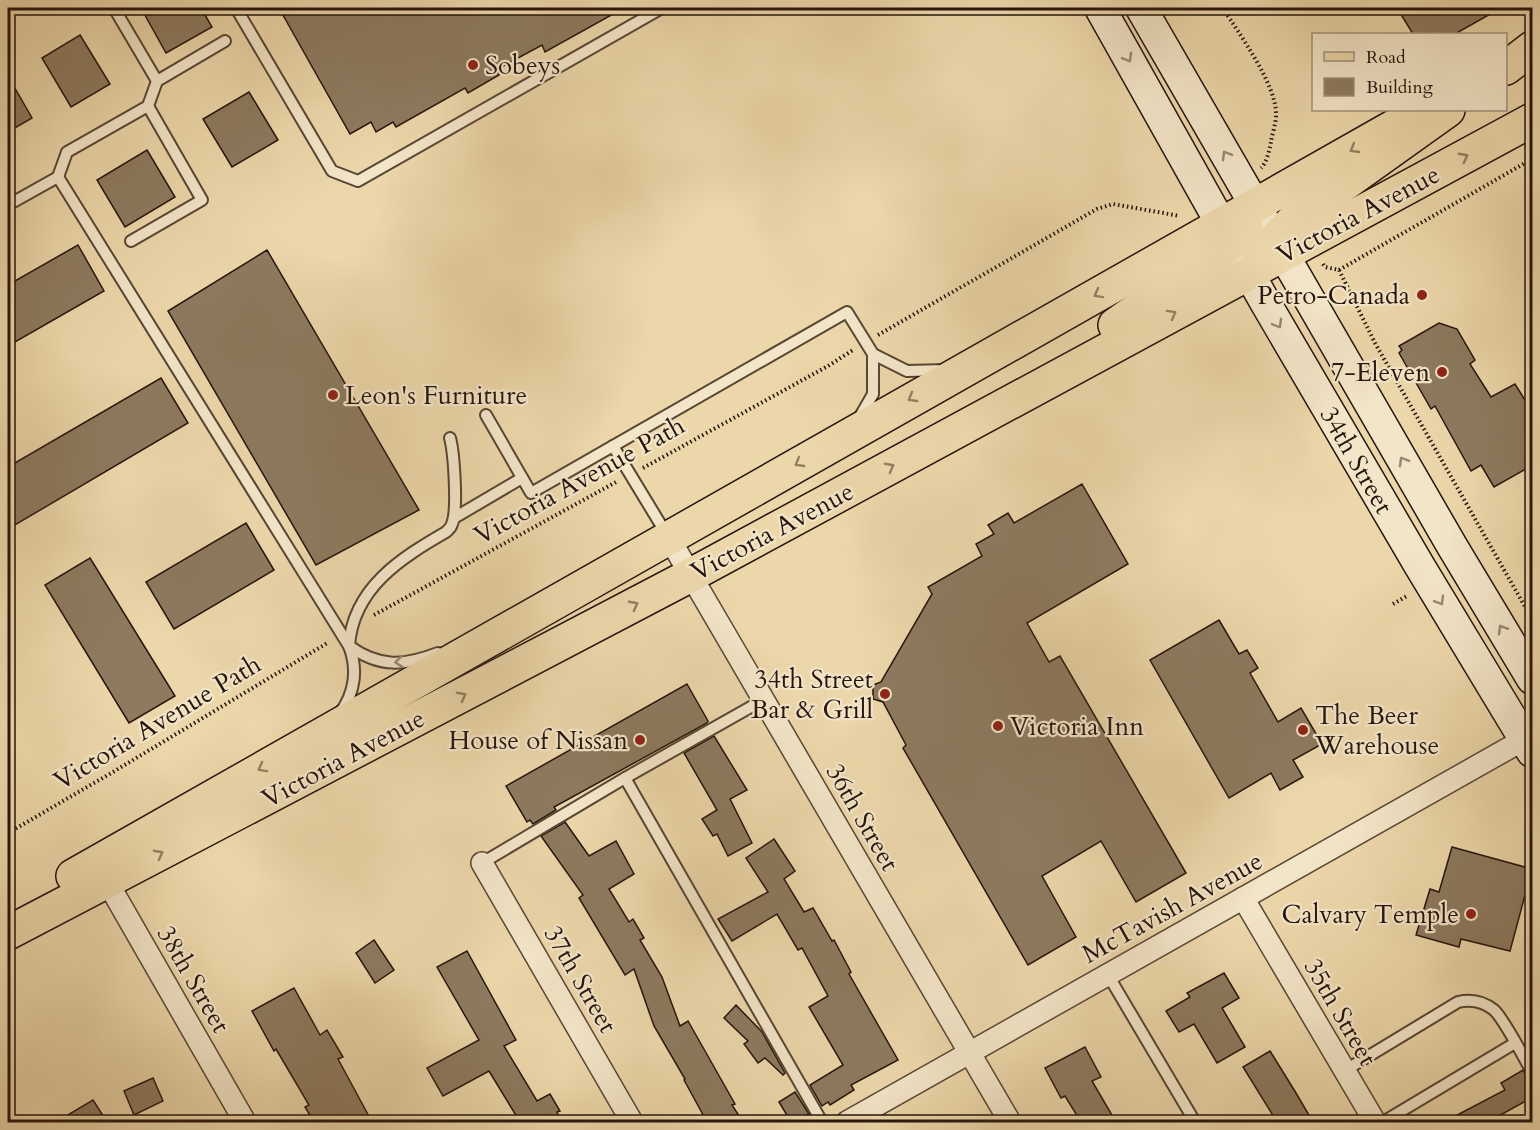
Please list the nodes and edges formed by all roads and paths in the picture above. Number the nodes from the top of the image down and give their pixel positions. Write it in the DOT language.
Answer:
graph roads {
  1 [pos="114,8"];
  2 [pos="236,8"];
  3 [pos="662,8"];
  4 [pos="1100,8"];
  5 [pos="1141,8"];
  6 [pos="1223,8"];
  7 [pos="225,41"];
  8 [pos="1533,48"];
  9 [pos="1507,62"];
  10 [pos="1507,67"];
  11 [pos="157,81"];
  12 [pos="148,106"];
  13 [pos="1421,111"];
  14 [pos="1447,111"];
  15 [pos="1533,120"];
  16 [pos="1533,159"];
  17 [pos="1264,166"];
  18 [pos="58,177"];
  19 [pos="8,205"];
  20 [pos="1255,206"];
  21 [pos="1181,216"];
  22 [pos="1228,234"];
  23 [pos="131,241"];
  24 [pos="1278,246"];
  25 [pos="1325,267"];
  26 [pos="1339,270"];
  27 [pos="1248,273"];
  28 [pos="867,341"];
  29 [pos="873,354"];
  30 [pos="963,369"];
  31 [pos="486,415"];
  32 [pos="981,418"];
  33 [pos="850,434"];
  34 [pos="450,438"];
  35 [pos="613,446"];
  36 [pos="631,474"];
  37 [pos="522,478"];
  38 [pos="454,518"];
  39 [pos="669,538"];
  40 [pos="1452,546"];
  41 [pos="1419,565"];
  42 [pos="691,575"];
  43 [pos="1407,596"];
  44 [pos="1393,604"];
  45 [pos="532,615"];
  46 [pos="1533,619"];
  47 [pos="345,632"];
  48 [pos="348,646"];
  49 [pos="1533,680"];
  50 [pos="763,700"];
  51 [pos="1530,742"];
  52 [pos="304,745"];
  53 [pos="625,778"];
  54 [pos="8,833"];
  55 [pos="482,863"];
  56 [pos="101,872"];
  57 [pos="1243,898"];
  58 [pos="8,917"];
  59 [pos="8,933"];
  60 [pos="1108,975"];
  61 [pos="1515,1043"];
  62 [pos="969,1053"];
  63 [pos="1344,1071"];
  64 [pos="1533,1072"];
  65 [pos="245,1122"];
  66 [pos="632,1122"];
  67 [pos="822,1122"];
  68 [pos="847,1122"];
  69 [pos="1010,1122"];
  70 [pos="1196,1122"];
  71 [pos="1374,1122"];
  72 [pos="1383,1122"];
  1 -- 11 [label="lane"];
  2 -- 3 [label="lane"];
  4 -- 22 [label="main road, 34th Street, one-way"];
  20 -- 5 [label="main road, 34th Street, one-way"];
  6 -- 17 [label="path"];
  7 -- 11 [label="lane"];
  8 -- 9 [label="main road"];
  8 -- 10 [label="main road"];
  11 -- 12 [label="lane"];
  12 -- 18 [label="lane"];
  12 -- 23 [label="lane"];
  13 -- 20 [label="main road, Victoria Avenue, one-way"];
  14 -- 24 [label="main road"];
  24 -- 15 [label="main road, Victoria Avenue, one-way"];
  16 -- 26 [label="path"];
  18 -- 19 [label="lane"];
  18 -- 47 [label="lane"];
  20 -- 22 [label="main road, Victoria Avenue"];
  20 -- 24 [label="main road, 34th Street"];
  21 -- 28 [label="path, Victoria Avenue Path"];
  22 -- 27 [label="main road, 34th Street"];
  22 -- 30 [label="main road, Victoria Avenue, one-way"];
  22 -- 32 [label="main road"];
  24 -- 27 [label="main road, Victoria Avenue"];
  40 -- 24 [label="main road, 34th Street, one-way"];
  25 -- 26 [label="path"];
  26 -- 46 [label="path"];
  32 -- 27 [label="main road, Victoria Avenue, one-way"];
  27 -- 41 [label="main road, 34th Street, one-way"];
  28 -- 29 [label="lane"];
  28 -- 35 [label="lane"];
  28 -- 36 [label="path, Victoria Avenue Path"];
  29 -- 30 [label="lane"];
  29 -- 33 [label="lane"];
  30 -- 33 [label="main road, Victoria Avenue, one-way"];
  31 -- 37 [label="lane"];
  42 -- 32 [label="main road, Victoria Avenue, one-way"];
  33 -- 39 [label="main road, Victoria Avenue, one-way"];
  34 -- 38 [label="lane"];
  35 -- 36 [label="lane"];
  35 -- 37 [label="lane"];
  36 -- 39 [label="lane"];
  36 -- 47 [label="path, Victoria Avenue Path"];
  37 -- 38 [label="lane"];
  38 -- 47 [label="lane"];
  39 -- 42 [label="street, 36th Street"];
  39 -- 45 [label="main road, Victoria Avenue"];
  40 -- 41 [label="main road"];
  49 -- 40 [label="main road, 34th Street, one-way"];
  41 -- 51 [label="main road, 34th Street, one-way"];
  42 -- 50 [label="street, 36th Street"];
  56 -- 42 [label="main road, Victoria Avenue, one-way"];
  43 -- 44 [label="path"];
  45 -- 48 [label="lane, one-way"];
  45 -- 52 [label="main road, Victoria Avenue"];
  47 -- 48 [label="lane"];
  47 -- 54 [label="path, Victoria Avenue Path"];
  48 -- 52 [label="lane"];
  50 -- 53 [label="lane"];
  50 -- 62 [label="street, 36th Street"];
  51 -- 57 [label="street, McTavish Avenue"];
  52 -- 56 [label="main road, Victoria Avenue, one-way"];
  53 -- 55 [label="lane"];
  53 -- 67 [label="lane"];
  55 -- 66 [label="street, 37th Street"];
  56 -- 58 [label="main road, Victoria Avenue"];
  56 -- 59 [label="main road, Victoria Avenue"];
  56 -- 65 [label="street, 38th Street"];
  57 -- 60 [label="street, McTavish Avenue"];
  57 -- 63 [label="street, 35th Street"];
  60 -- 62 [label="street, McTavish Avenue"];
  60 -- 70 [label="lane"];
  61 -- 63 [label="lane"];
  61 -- 64 [label="lane"];
  61 -- 72 [label="lane"];
  62 -- 68 [label="street, McTavish Avenue"];
  62 -- 69 [label="street, 36th Street"];
  63 -- 71 [label="street, 35th Street"];
}
